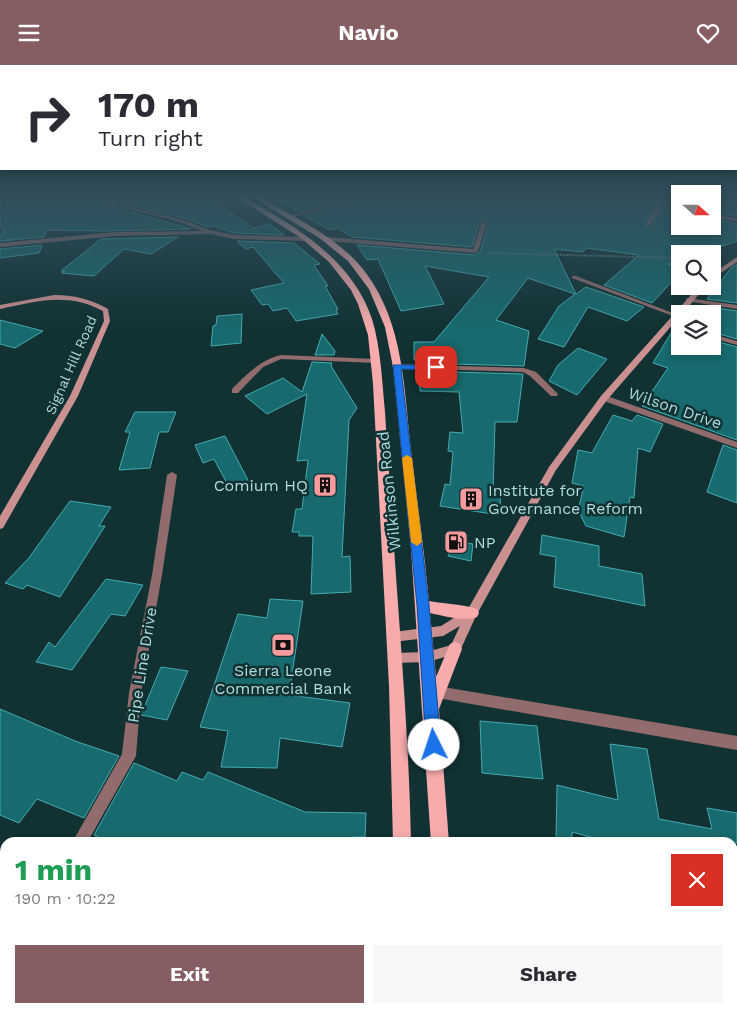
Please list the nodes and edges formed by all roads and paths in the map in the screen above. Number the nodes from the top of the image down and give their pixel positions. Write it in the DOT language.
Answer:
graph roads {
  1 [pos="35,241"];
  2 [pos="309,241"];
  3 [pos="329,241"];
  4 [pos="355,241"];
  5 [pos="478,241"];
  6 [pos="0,245"];
  7 [pos="475,251"];
  8 [pos="671,258"];
  9 [pos="737,259"];
  10 [pos="721,271"];
  11 [pos="574,277"];
  12 [pos="693,295"];
  13 [pos="688,300"];
  14 [pos="684,305"];
  15 [pos="0,307"];
  16 [pos="737,307"];
  17 [pos="671,313"];
  18 [pos="671,320"];
  19 [pos="669,323"];
  20 [pos="721,339"];
  21 [pos="737,343"];
  22 [pos="376,361"];
  23 [pos="396,366"];
  24 [pos="235,391"];
  25 [pos="554,394"];
  26 [pos="604,398"];
  27 [pos="737,445"];
  28 [pos="172,475"];
  29 [pos="0,525"];
  30 [pos="423,605"];
  31 [pos="472,613"];
  32 [pos="426,635"];
  33 [pos="393,637"];
  34 [pos="455,649"];
  35 [pos="427,657"];
  36 [pos="394,658"];
  37 [pos="437,692"];
  38 [pos="431,709"];
  39 [pos="737,743"];
  40 [pos="82,837"];
  41 [pos="402,837"];
  42 [pos="440,837"];
  1 -- 6 [label="street"];
  2 -- 22 [label="main road, Wilkinson Road"];
  3 -- 23 [label="main road, Wilkinson Road"];
  4 -- 7 [label="street"];
  5 -- 7 [label="street"];
  7 -- 8 [label="path"];
  9 -- 10 [label="main road"];
  11 -- 17 [label="street"];
  12 -- 13 [label="main road"];
  13 -- 14 [label="main road"];
  13 -- 16 [label="street"];
  15 -- 29 [label="main road, Signal Hill Road"];
  18 -- 19 [label="main road"];
  19 -- 26 [label="main road"];
  20 -- 21 [label="street"];
  22 -- 24 [label="street"];
  22 -- 33 [label="main road, Wilkinson Road"];
  23 -- 25 [label="street"];
  23 -- 30 [label="main road, Wilkinson Road"];
  26 -- 27 [label="street, Wilson Drive"];
  26 -- 31 [label="main road"];
  28 -- 40 [label="street, Pipe Line Drive"];
  30 -- 31 [label="main road"];
  30 -- 32 [label="main road, Wilkinson Road"];
  31 -- 32 [label="main road"];
  31 -- 34 [label="main road"];
  32 -- 33 [label="main road"];
  32 -- 35 [label="main road, Wilkinson Road"];
  33 -- 36 [label="main road, Wilkinson Road"];
  34 -- 35 [label="main road"];
  34 -- 37 [label="main road"];
  35 -- 36 [label="main road"];
  35 -- 38 [label="main road, Wilkinson Road"];
  36 -- 41 [label="main road, Wilkinson Road"];
  37 -- 38 [label="main road"];
  37 -- 39 [label="street"];
  38 -- 42 [label="main road, Wilkinson Road"];
}
